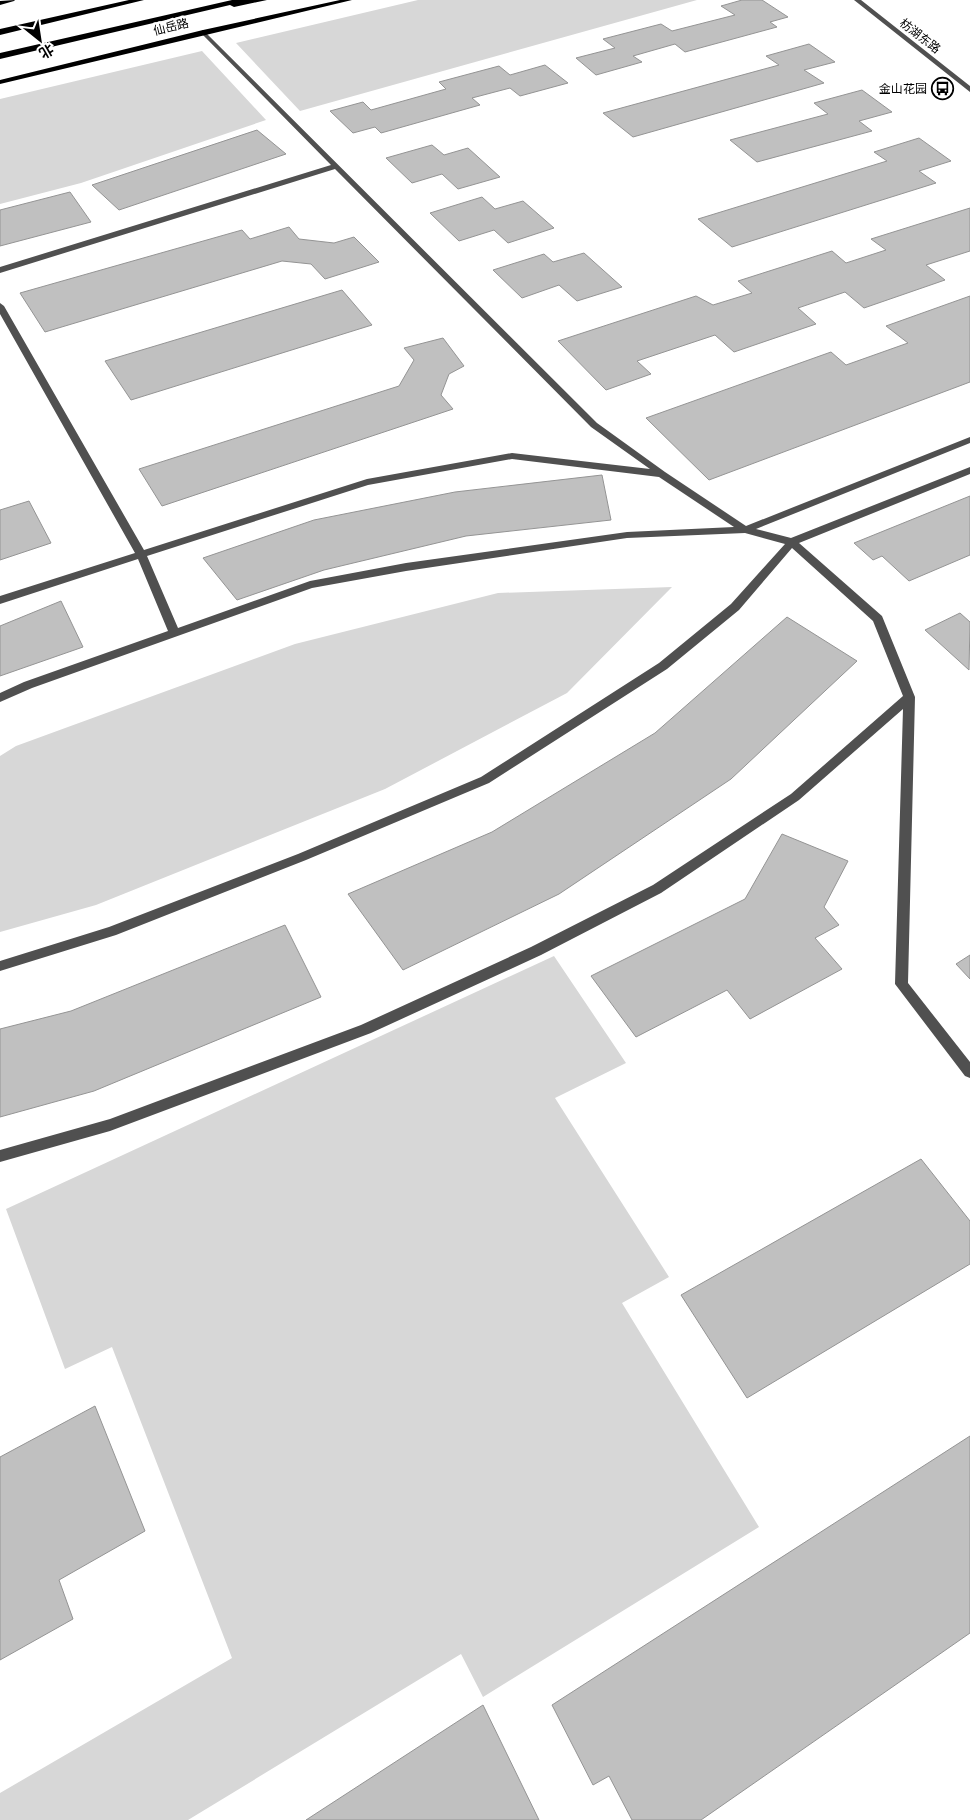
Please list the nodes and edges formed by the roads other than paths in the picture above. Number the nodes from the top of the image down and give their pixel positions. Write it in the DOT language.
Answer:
graph roads {
  1 [pos="12,0"];
  2 [pos="140,0"];
  3 [pos="242,0"];
  4 [pos="263,0"];
  5 [pos="349,0"];
  6 [pos="857,0"];
  7 [pos="86,2"];
  8 [pos="0,3"];
  9 [pos="157,19"];
  10 [pos="0,24"];
  11 [pos="0,32"];
  12 [pos="203,32"];
  13 [pos="0,56"];
  14 [pos="0,82"];
  15 [pos="970,90"];
  16 [pos="337,166"];
  17 [pos="0,270"];
  18 [pos="0,306"];
  19 [pos="970,440"];
  20 [pos="970,470"];
  21 [pos="662,474"];
  22 [pos="745,530"];
  23 [pos="792,542"];
  24 [pos="140,553"];
  25 [pos="0,600"];
  26 [pos="175,634"];
  27 [pos="0,698"];
  28 [pos="908,698"];
  29 [pos="0,966"];
  30 [pos="970,1072"];
  31 [pos="0,1156"];
  1 -- 8 [label="main road"];
  2 -- 11 [label="highway"];
  3 -- 9 [label="highway, 仙岳路"];
  4 -- 9 [label="highway"];
  5 -- 12 [label="main road, 仙岳路"];
  6 -- 15 [label="street, 枋湖东路"];
  7 -- 10 [label="highway"];
  9 -- 13 [label="highway, 仙岳路"];
  12 -- 14 [label="main road, 仙岳路"];
  12 -- 16 [label="street"];
  16 -- 17 [label="street"];
  16 -- 21 [label="street"];
  18 -- 24 [label="street"];
  19 -- 22 [label="street"];
  20 -- 23 [label="street"];
  21 -- 22 [label="street"];
  21 -- 24 [label="street"];
  22 -- 23 [label="street"];
  22 -- 26 [label="street"];
  23 -- 28 [label="street"];
  23 -- 29 [label="street"];
  24 -- 25 [label="street"];
  24 -- 26 [label="street"];
  26 -- 27 [label="street"];
  28 -- 30 [label="street"];
  28 -- 31 [label="street"];
}
